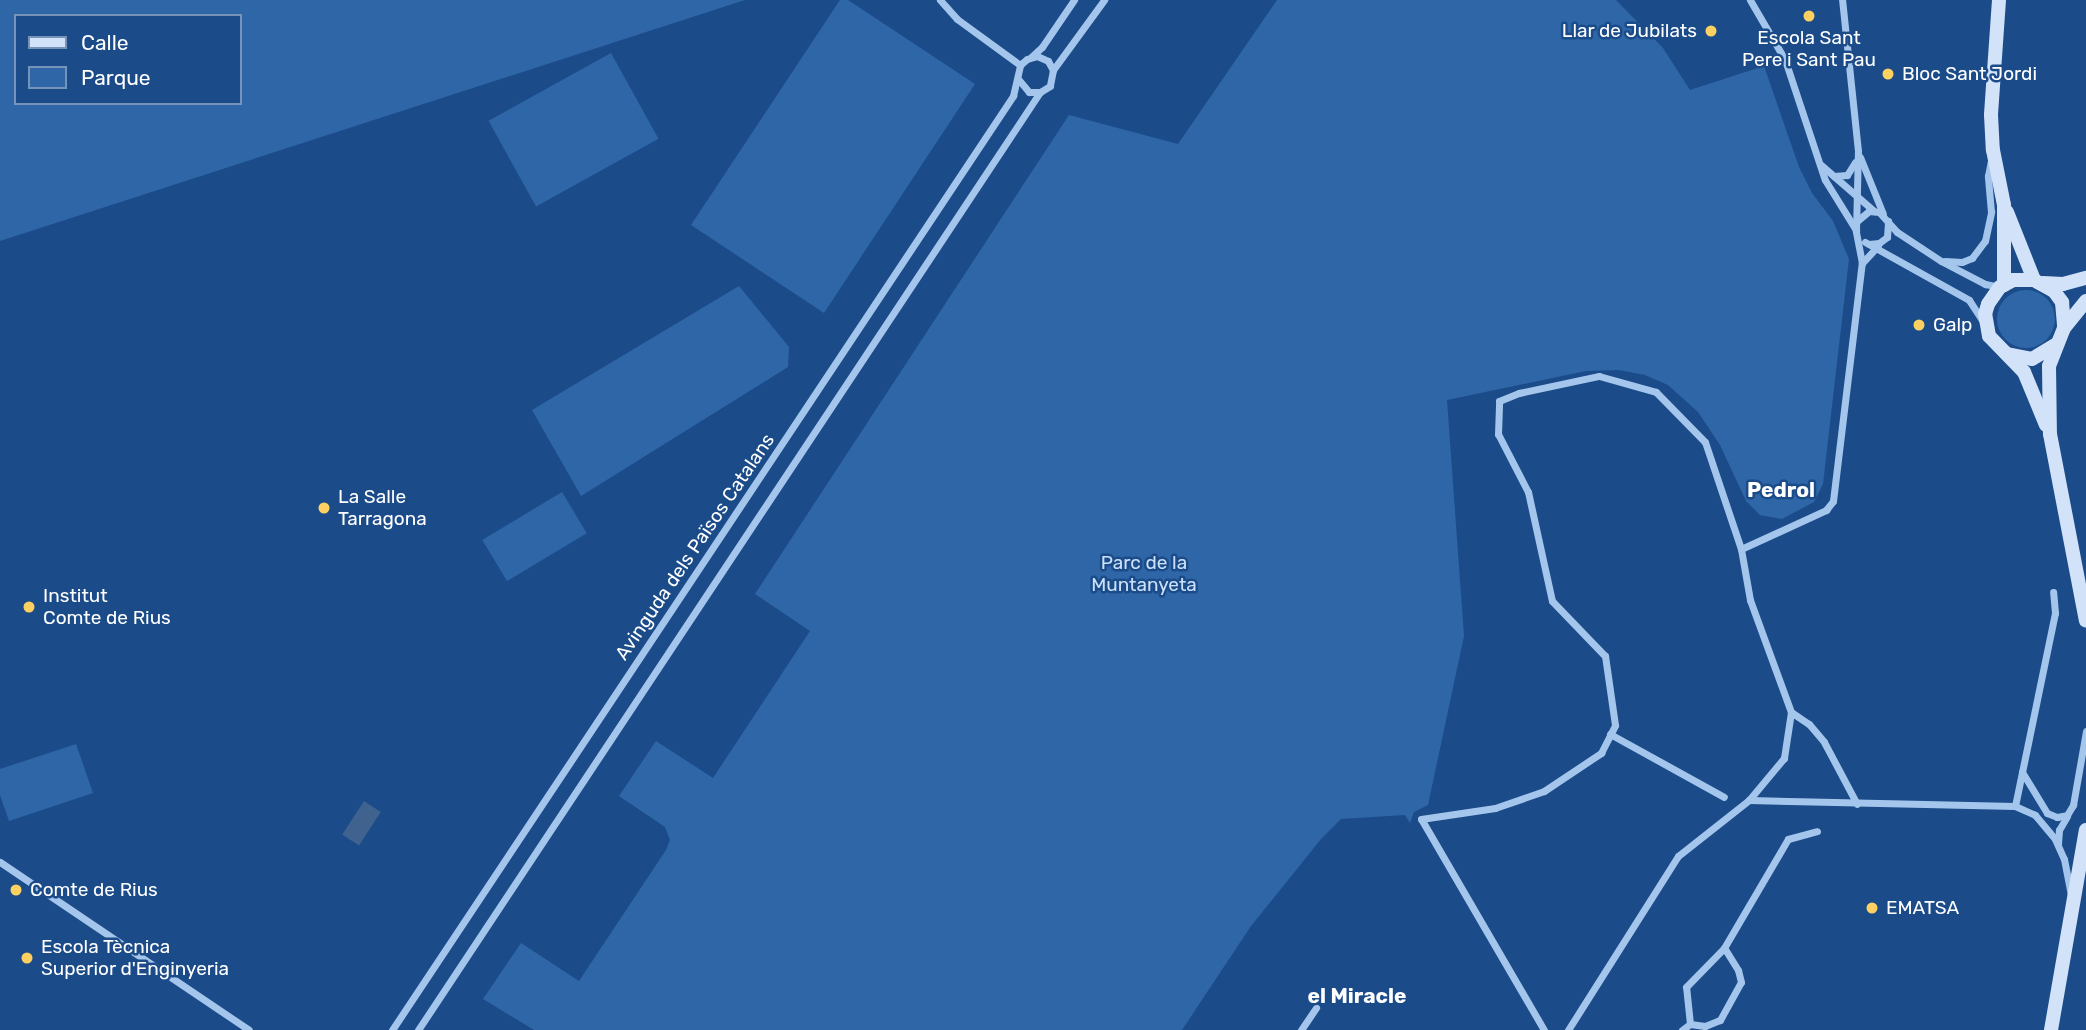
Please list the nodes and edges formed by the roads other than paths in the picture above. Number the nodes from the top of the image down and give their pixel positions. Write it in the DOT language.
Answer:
graph roads {
  1 [pos="940,0"];
  2 [pos="1074,0"];
  3 [pos="1104,0"];
  4 [pos="1750,0"];
  5 [pos="1842,0"];
  6 [pos="1999,0"];
  7 [pos="1031,57"];
  8 [pos="1020,65"];
  9 [pos="1054,70"];
  10 [pos="1018,79"];
  11 [pos="1040,92"];
  12 [pos="1993,150"];
  13 [pos="1858,151"];
  14 [pos="1821,165"];
  15 [pos="1833,176"];
  16 [pos="1858,197"];
  17 [pos="2004,205"];
  18 [pos="1874,211"];
  19 [pos="1885,217"];
  20 [pos="1857,221"];
  21 [pos="1857,233"];
  22 [pos="1883,241"];
  23 [pos="1865,242"];
  24 [pos="1876,248"];
  25 [pos="1941,261"];
  26 [pos="1862,263"];
  27 [pos="2086,278"];
  28 [pos="2038,281"];
  29 [pos="2002,286"];
  30 [pos="2086,301"];
  31 [pos="1985,324"];
  32 [pos="2064,328"];
  33 [pos="2056,345"];
  34 [pos="2005,354"];
  35 [pos="2050,435"];
  36 [pos="1741,549"];
  37 [pos="2053,592"];
  38 [pos="2086,621"];
  39 [pos="1791,712"];
  40 [pos="2086,731"];
  41 [pos="1610,734"];
  42 [pos="2021,771"];
  43 [pos="1724,797"];
  44 [pos="1749,800"];
  45 [pos="1857,804"];
  46 [pos="2015,806"];
  47 [pos="2067,815"];
  48 [pos="2086,830"];
  49 [pos="1817,831"];
  50 [pos="2058,844"];
  51 [pos="0,862"];
  52 [pos="2083,867"];
  53 [pos="2073,909"];
  54 [pos="1724,948"];
  55 [pos="1316,1008"];
  56 [pos="1690,1024"];
  57 [pos="249,1030"];
  58 [pos="393,1030"];
  59 [pos="418,1030"];
  60 [pos="1301,1030"];
  61 [pos="1544,1030"];
  62 [pos="1567,1030"];
  63 [pos="1682,1030"];
  64 [pos="2051,1030"];
  1 -- 8 [label="street"];
  2 -- 7 [label="street"];
  3 -- 9 [label="street"];
  4 -- 14 [label="street"];
  5 -- 13 [label="street"];
  6 -- 12 [label="main road"];
  7 -- 8 [label="street"];
  7 -- 9 [label="street"];
  8 -- 10 [label="street"];
  9 -- 11 [label="street"];
  10 -- 11 [label="street"];
  10 -- 58 [label="street, Avinguda dels Països Catalans"];
  11 -- 59 [label="street, Avinguda dels Països Catalans"];
  12 -- 17 [label="main road"];
  12 -- 25 [label="street"];
  13 -- 15 [label="street"];
  13 -- 16 [label="street"];
  13 -- 19 [label="street"];
  14 -- 15 [label="street"];
  14 -- 21 [label="street"];
  15 -- 16 [label="street"];
  16 -- 18 [label="street"];
  16 -- 20 [label="street"];
  17 -- 28 [label="main road"];
  17 -- 29 [label="main road"];
  18 -- 19 [label="street"];
  18 -- 20 [label="street"];
  19 -- 22 [label="street"];
  19 -- 25 [label="street"];
  20 -- 21 [label="street"];
  21 -- 23 [label="street"];
  21 -- 26 [label="street"];
  22 -- 23 [label="street"];
  22 -- 24 [label="street"];
  23 -- 24 [label="street"];
  24 -- 26 [label="street"];
  24 -- 31 [label="street"];
  25 -- 29 [label="street"];
  26 -- 36 [label="street"];
  27 -- 28 [label="main road"];
  28 -- 29 [label="main road"];
  28 -- 32 [label="main road"];
  29 -- 31 [label="main road"];
  30 -- 32 [label="main road"];
  31 -- 34 [label="main road"];
  32 -- 33 [label="main road"];
  33 -- 34 [label="main road"];
  33 -- 35 [label="main road"];
  34 -- 35 [label="main road"];
  35 -- 38 [label="main road"];
  36 -- 39 [label="street"];
  36 -- 41 [label="street"];
  37 -- 42 [label="street"];
  39 -- 44 [label="street"];
  39 -- 45 [label="street"];
  40 -- 47 [label="street"];
  41 -- 43 [label="street"];
  41 -- 61 [label="street"];
  42 -- 46 [label="street"];
  42 -- 47 [label="street"];
  44 -- 45 [label="street"];
  44 -- 62 [label="street"];
  45 -- 46 [label="street"];
  46 -- 50 [label="street"];
  47 -- 50 [label="street"];
  48 -- 52 [label="main road"];
  49 -- 54 [label="street"];
  50 -- 53 [label="street"];
  51 -- 57 [label="street"];
  52 -- 53 [label="main road"];
  53 -- 64 [label="main road"];
  54 -- 56 [label="street"];
  54 -- 56 [label="street"];
  55 -- 60 [label="street"];
  56 -- 63 [label="street"];
}
